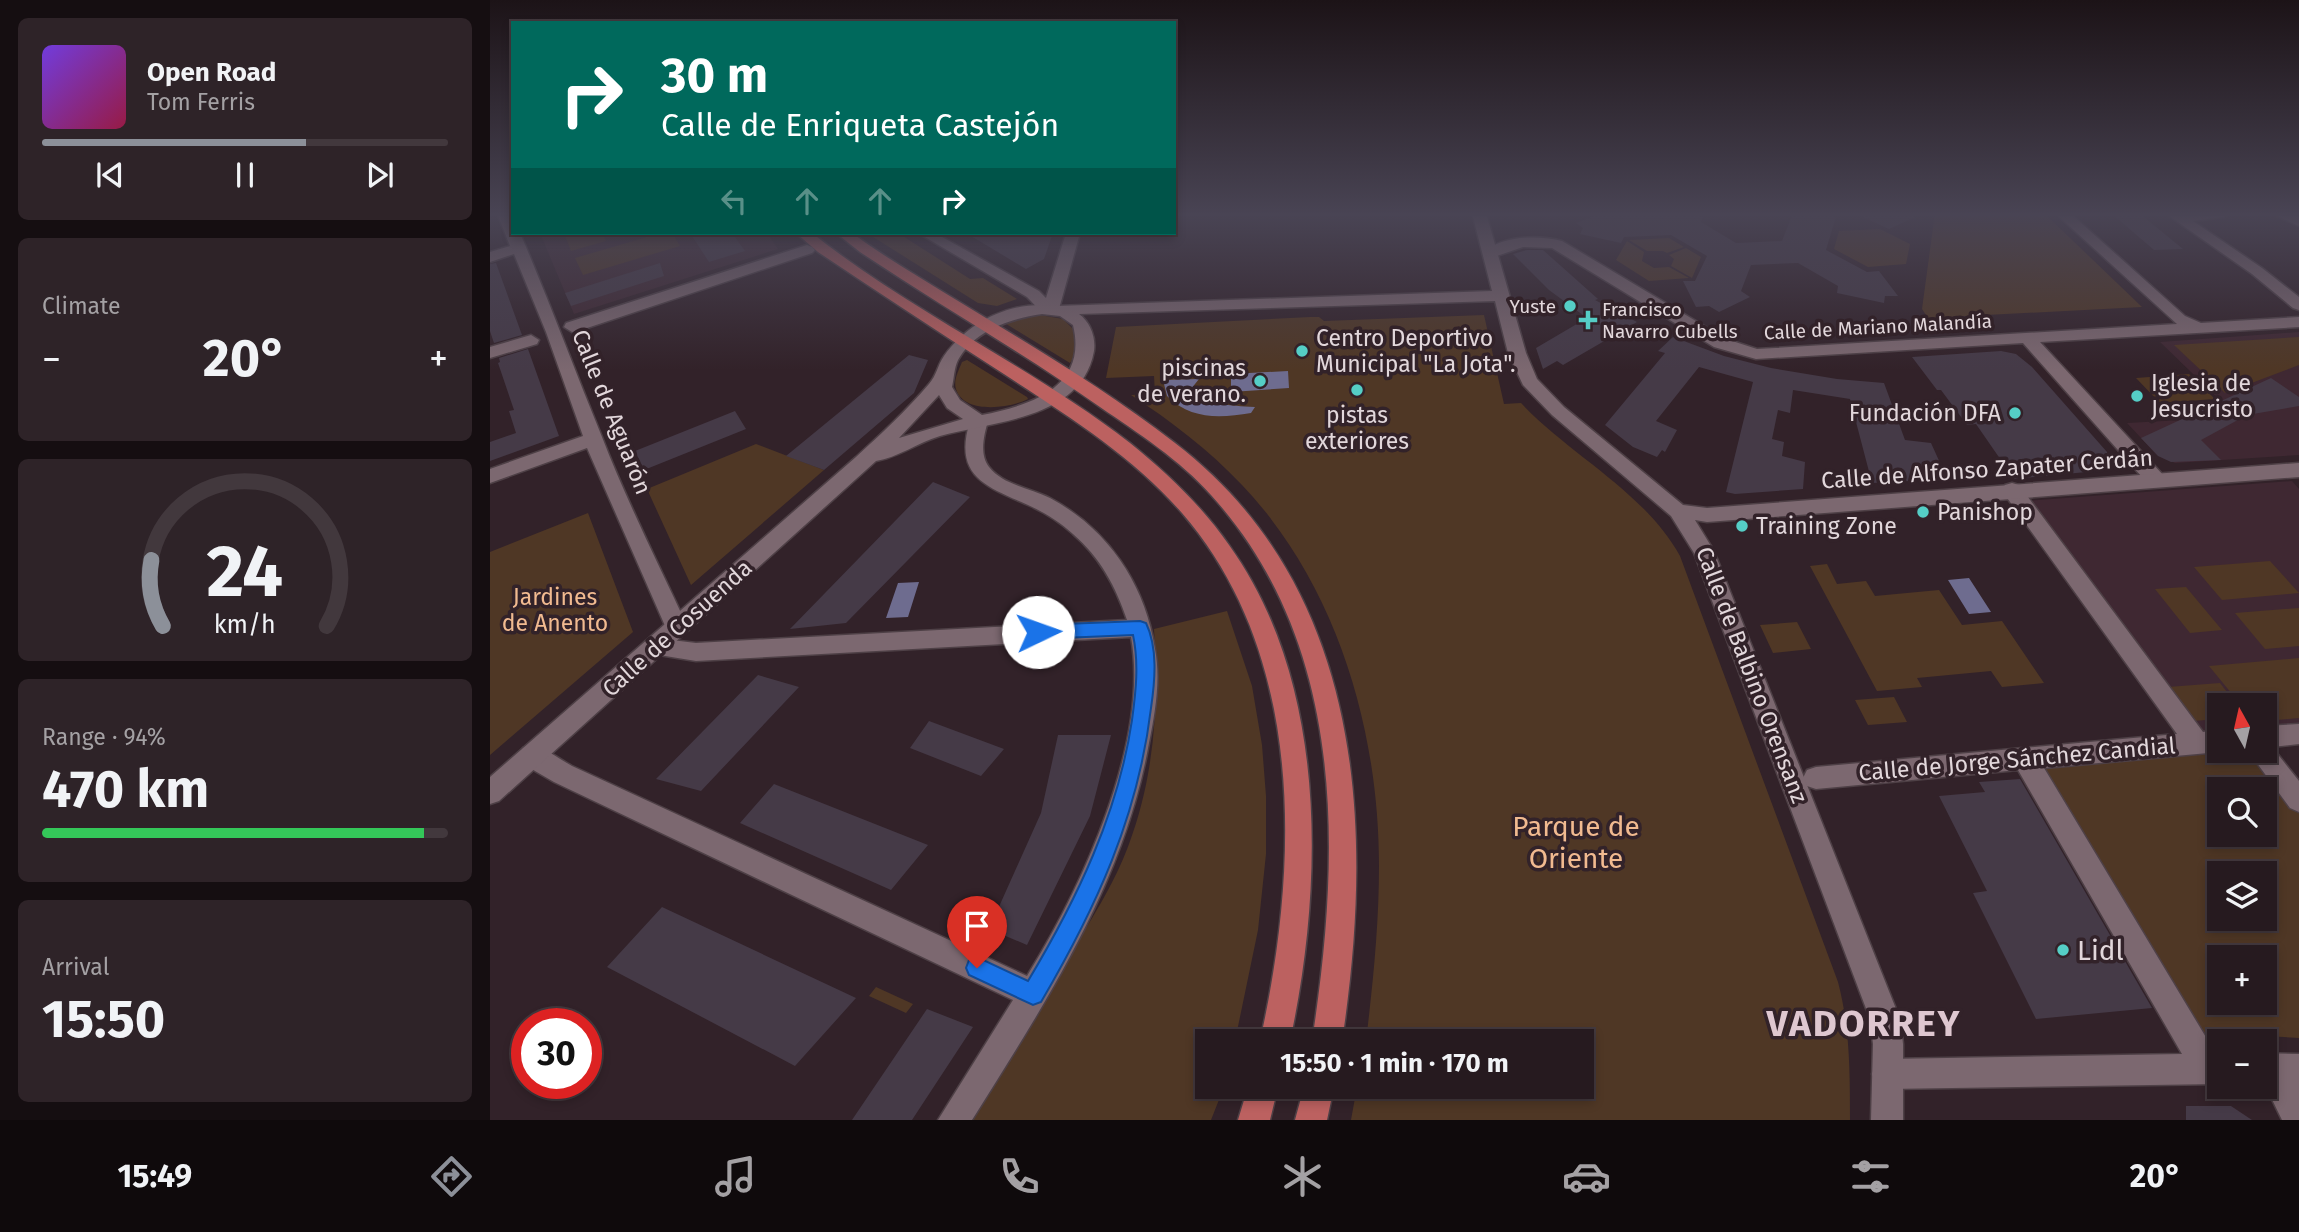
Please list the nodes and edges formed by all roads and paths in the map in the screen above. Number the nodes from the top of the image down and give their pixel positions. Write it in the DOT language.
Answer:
graph roads {
  1 [pos="526,265"];
  2 [pos="760,265"];
  3 [pos="848,265"];
  4 [pos="893,265"];
  5 [pos="982,265"];
  6 [pos="1493,265"];
  7 [pos="1593,265"];
  8 [pos="2120,265"];
  9 [pos="2247,265"];
  10 [pos="1061,268"];
  11 [pos="1020,287"];
  12 [pos="1501,296"];
  13 [pos="2297,301"];
  14 [pos="1159,308"];
  15 [pos="1053,310"];
  16 [pos="2299,322"];
  17 [pos="984,325"];
  18 [pos="572,327"];
  19 [pos="2199,328"];
  20 [pos="2028,339"];
  21 [pos="531,340"];
  22 [pos="1086,340"];
  23 [pos="964,341"];
  24 [pos="490,353"];
  25 [pos="943,379"];
  26 [pos="1073,380"];
  27 [pos="1051,397"];
  28 [pos="979,421"];
  29 [pos="593,439"];
  30 [pos="863,462"];
  31 [pos="2296,474"];
  32 [pos="490,477"];
  33 [pos="2157,481"];
  34 [pos="2012,490"];
  35 [pos="1678,511"];
  36 [pos="677,628"];
  37 [pos="1140,628"];
  38 [pos="655,647"];
  39 [pos="2299,734"];
  40 [pos="2277,736"];
  41 [pos="2207,741"];
  42 [pos="2207,742"];
  43 [pos="532,756"];
  44 [pos="2025,759"];
  45 [pos="2270,763"];
  46 [pos="1816,778"];
  47 [pos="490,793"];
  48 [pos="2299,800"];
  49 [pos="1033,994"];
  50 [pos="1277,1029"];
  51 [pos="1330,1029"];
  52 [pos="2207,1058"];
  53 [pos="2279,1068"];
  54 [pos="2207,1069"];
  55 [pos="1887,1074"];
  56 [pos="1260,1099"];
  57 [pos="1316,1099"];
  58 [pos="954,1120"];
  59 [pos="1254,1120"];
  60 [pos="1311,1120"];
  61 [pos="1887,1120"];
  62 [pos="2298,1120"];
  1 -- 29 [label="street, Calle de Aguarón"];
  2 -- 18 [label="street"];
  3 -- 23 [label="main road"];
  4 -- 17 [label="main road"];
  5 -- 11 [label="street"];
  6 -- 12 [label="street, Calle de Balbino Orensanz"];
  7 -- 20 [label="street, Calle de Mariano Malandía"];
  8 -- 19 [label="street"];
  9 -- 13 [label="street"];
  10 -- 11 [label="street"];
  10 -- 15 [label="street"];
  11 -- 15 [label="street"];
  12 -- 14 [label="street"];
  12 -- 35 [label="street, Calle de Balbino Orensanz"];
  14 -- 15 [label="street"];
  14 -- 22 [label="street"];
  15 -- 17 [label="street"];
  15 -- 22 [label="street"];
  16 -- 19 [label="street, Calle de Mariano Malandía"];
  17 -- 23 [label="street"];
  17 -- 26 [label="main road"];
  19 -- 20 [label="street, Calle de Mariano Malandía"];
  20 -- 33 [label="street"];
  21 -- 24 [label="street"];
  22 -- 26 [label="street"];
  23 -- 25 [label="street, Calle de Cosuenda"];
  23 -- 27 [label="main road"];
  25 -- 28 [label="street"];
  25 -- 30 [label="street, Calle de Cosuenda"];
  26 -- 27 [label="street, Calle de Cosuenda"];
  26 -- 51 [label="main road"];
  27 -- 28 [label="street, Calle de Cosuenda"];
  27 -- 50 [label="main road"];
  28 -- 30 [label="street, Calle de Cosuenda"];
  28 -- 37 [label="street"];
  29 -- 32 [label="street"];
  29 -- 36 [label="street, Calle de Aguarón"];
  30 -- 36 [label="street, Calle de Cosuenda"];
  31 -- 33 [label="street, Calle de Alfonso Zapater Cerdán"];
  33 -- 34 [label="street, Calle de Alfonso Zapater Cerdán"];
  34 -- 35 [label="street, Calle de Alfonso Zapater Cerdán"];
  34 -- 41 [label="street"];
  35 -- 55 [label="street, Calle de Balbino Orensanz"];
  36 -- 38 [label="street, Calle de Cosuenda"];
  37 -- 38 [label="street"];
  37 -- 49 [label="street"];
  38 -- 43 [label="street, Calle de Cosuenda"];
  39 -- 40 [label="street"];
  42 -- 44 [label="street, Calle de Jorge Sánchez Candial"];
  43 -- 47 [label="street, Calle de Cosuenda"];
  43 -- 49 [label="street"];
  44 -- 46 [label="street, Calle de Jorge Sánchez Candial"];
  44 -- 52 [label="street"];
  45 -- 48 [label="street"];
  49 -- 58 [label="street"];
  53 -- 62 [label="street"];
  54 -- 55 [label="street"];
  55 -- 61 [label="street, Calle de Balbino Orensanz"];
  56 -- 59 [label="main road"];
  57 -- 60 [label="main road"];
}
